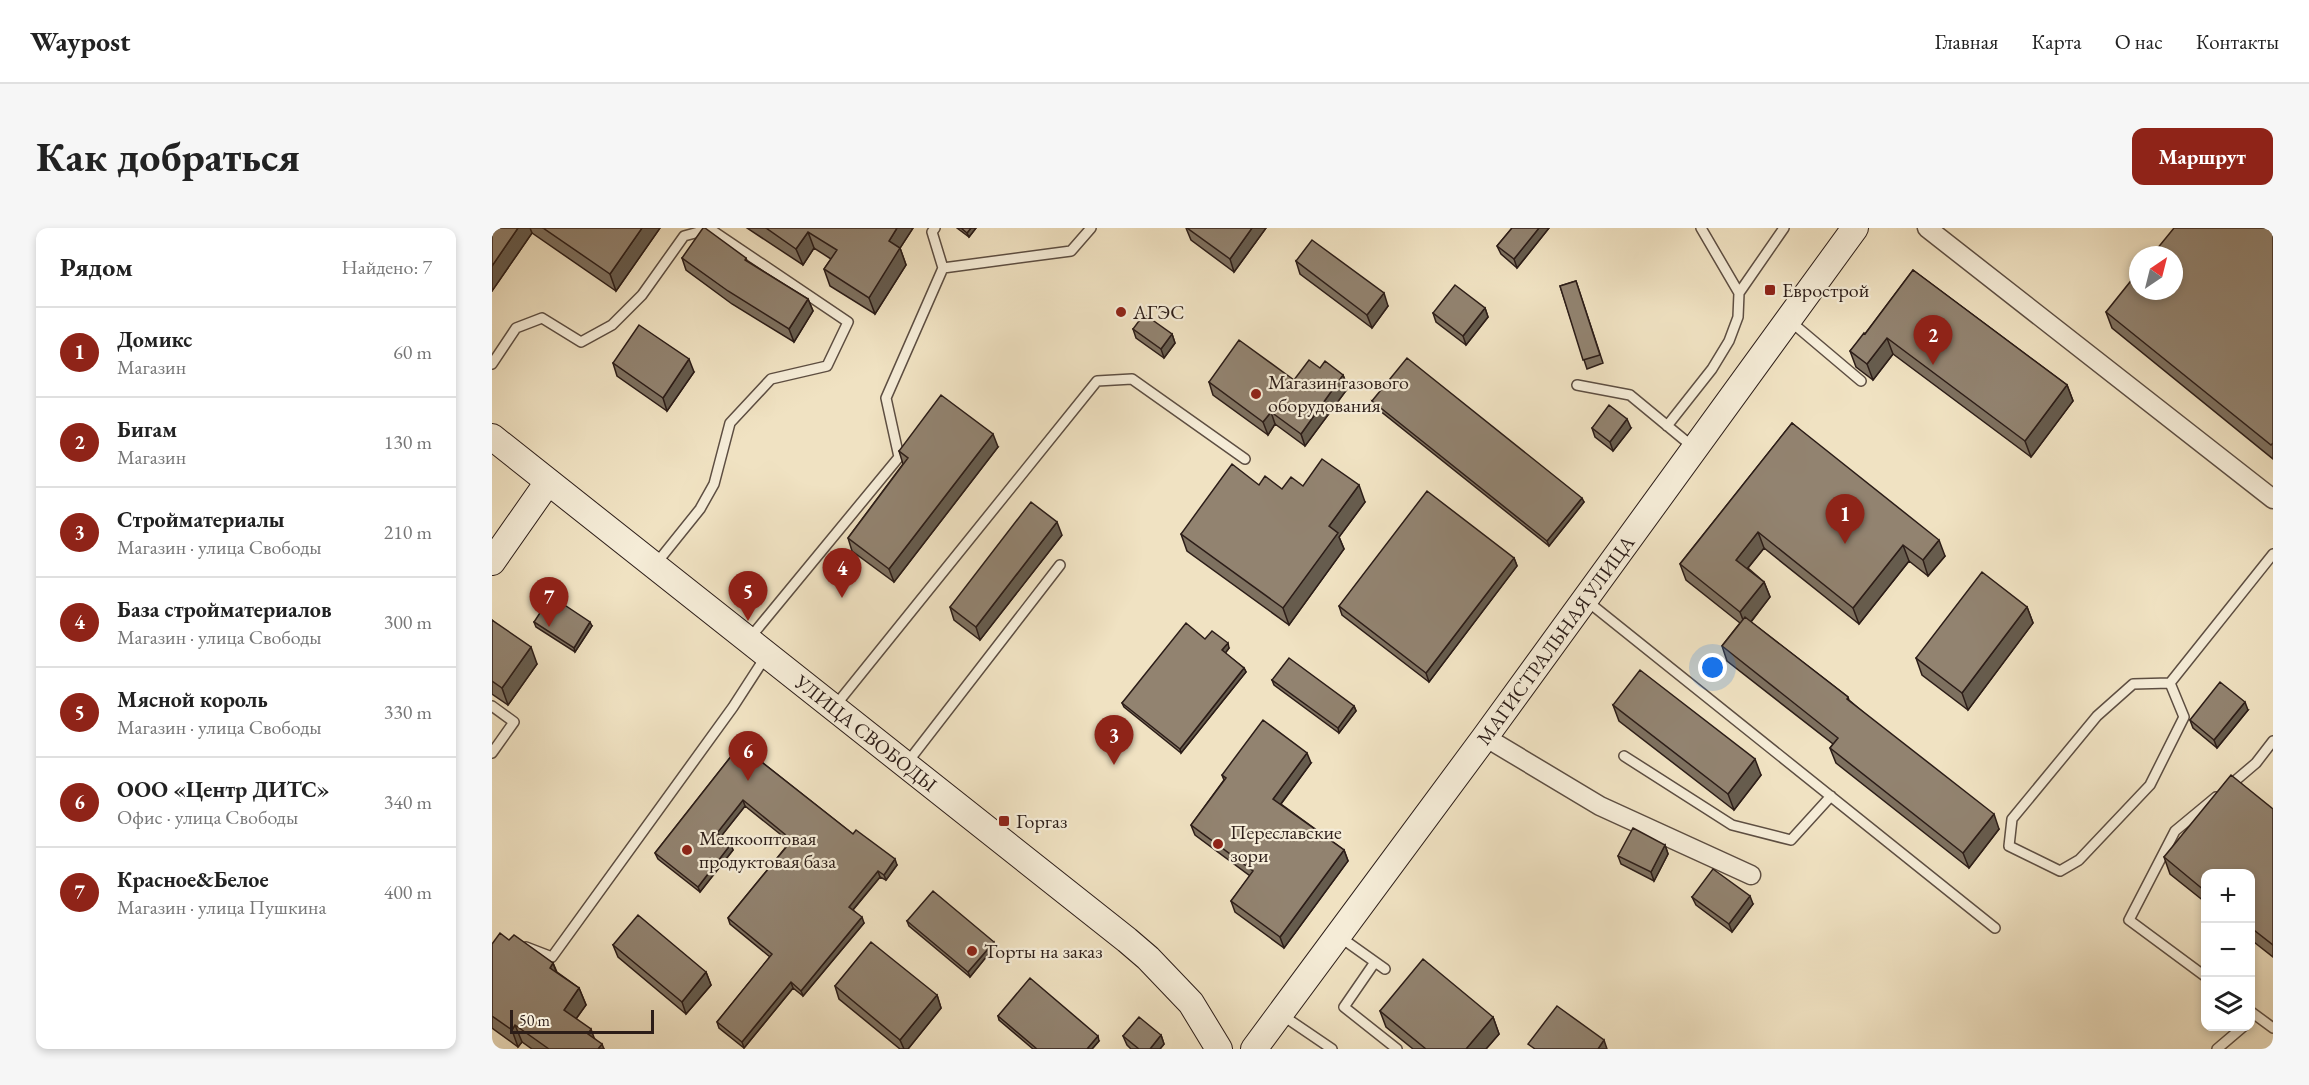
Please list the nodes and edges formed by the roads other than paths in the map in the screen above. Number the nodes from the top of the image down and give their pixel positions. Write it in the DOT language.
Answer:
graph roads {
  1 [pos="935,228"];
  2 [pos="1090,228"];
  3 [pos="1701,228"];
  4 [pos="1784,228"];
  5 [pos="1855,228"];
  6 [pos="1927,228"];
  7 [pos="943,268"];
  8 [pos="1739,293"];
  9 [pos="1789,319"];
  10 [pos="492,364"];
  11 [pos="1861,381"];
  12 [pos="1577,385"];
  13 [pos="1667,426"];
  14 [pos="492,437"];
  15 [pos="1695,448"];
  16 [pos="1245,459"];
  17 [pos="548,482"];
  18 [pos="2273,499"];
  19 [pos="2273,554"];
  20 [pos="492,562"];
  21 [pos="1060,564"];
  22 [pos="654,566"];
  23 [pos="1585,600"];
  24 [pos="758,648"];
  25 [pos="2170,683"];
  26 [pos="492,706"];
  27 [pos="833,708"];
  28 [pos="1485,737"];
  29 [pos="2273,741"];
  30 [pos="492,753"];
  31 [pos="1624,756"];
  32 [pos="906,765"];
  33 [pos="1831,796"];
  34 [pos="1751,875"];
  35 [pos="1995,927"];
  36 [pos="1338,936"];
  37 [pos="513,942"];
  38 [pos="1375,962"];
  39 [pos="1384,969"];
  40 [pos="2204,977"];
  41 [pos="1280,1014"];
  42 [pos="2255,1018"];
  43 [pos="2273,1029"];
  44 [pos="2238,1031"];
  45 [pos="1219,1049"];
  46 [pos="1254,1049"];
  47 [pos="1332,1049"];
  48 [pos="1397,1049"];
  49 [pos="2217,1049"];
  1 -- 7 [label="lane"];
  2 -- 7 [label="lane"];
  3 -- 8 [label="lane"];
  4 -- 8 [label="lane"];
  5 -- 9 [label="main road, МАГИСТРАЛЬНАЯ УЛИЦА"];
  6 -- 18 [label="street"];
  7 -- 24 [label="lane"];
  8 -- 13 [label="lane"];
  9 -- 11 [label="lane"];
  9 -- 15 [label="main road, МАГИСТРАЛЬНАЯ УЛИЦА"];
  10 -- 22 [label="lane"];
  12 -- 13 [label="lane"];
  13 -- 15 [label="lane"];
  14 -- 17 [label="main road, УЛИЦА СВОБОДЫ"];
  15 -- 23 [label="main road, МАГИСТРАЛЬНАЯ УЛИЦА"];
  16 -- 27 [label="lane"];
  17 -- 20 [label="main road"];
  17 -- 22 [label="main road, УЛИЦА СВОБОДЫ"];
  19 -- 25 [label="lane"];
  21 -- 32 [label="lane"];
  22 -- 24 [label="main road, УЛИЦА СВОБОДЫ"];
  23 -- 28 [label="main road, МАГИСТРАЛЬНАЯ УЛИЦА"];
  23 -- 33 [label="lane"];
  24 -- 27 [label="main road, УЛИЦА СВОБОДЫ"];
  24 -- 37 [label="lane"];
  25 -- 25 [label="lane"];
  26 -- 30 [label="lane"];
  27 -- 32 [label="main road, УЛИЦА СВОБОДЫ"];
  28 -- 34 [label="street"];
  28 -- 36 [label="main road, МАГИСТРАЛЬНАЯ УЛИЦА"];
  29 -- 40 [label="lane"];
  31 -- 33 [label="lane"];
  32 -- 45 [label="main road, УЛИЦА СВОБОДЫ"];
  33 -- 35 [label="lane"];
  36 -- 38 [label="lane"];
  36 -- 41 [label="main road, МАГИСТРАЛЬНАЯ УЛИЦА"];
  38 -- 39 [label="lane"];
  38 -- 48 [label="lane"];
  41 -- 46 [label="main road, МАГИСТРАЛЬНАЯ УЛИЦА"];
  41 -- 47 [label="lane"];
  42 -- 43 [label="lane"];
  44 -- 49 [label="lane"];
}
